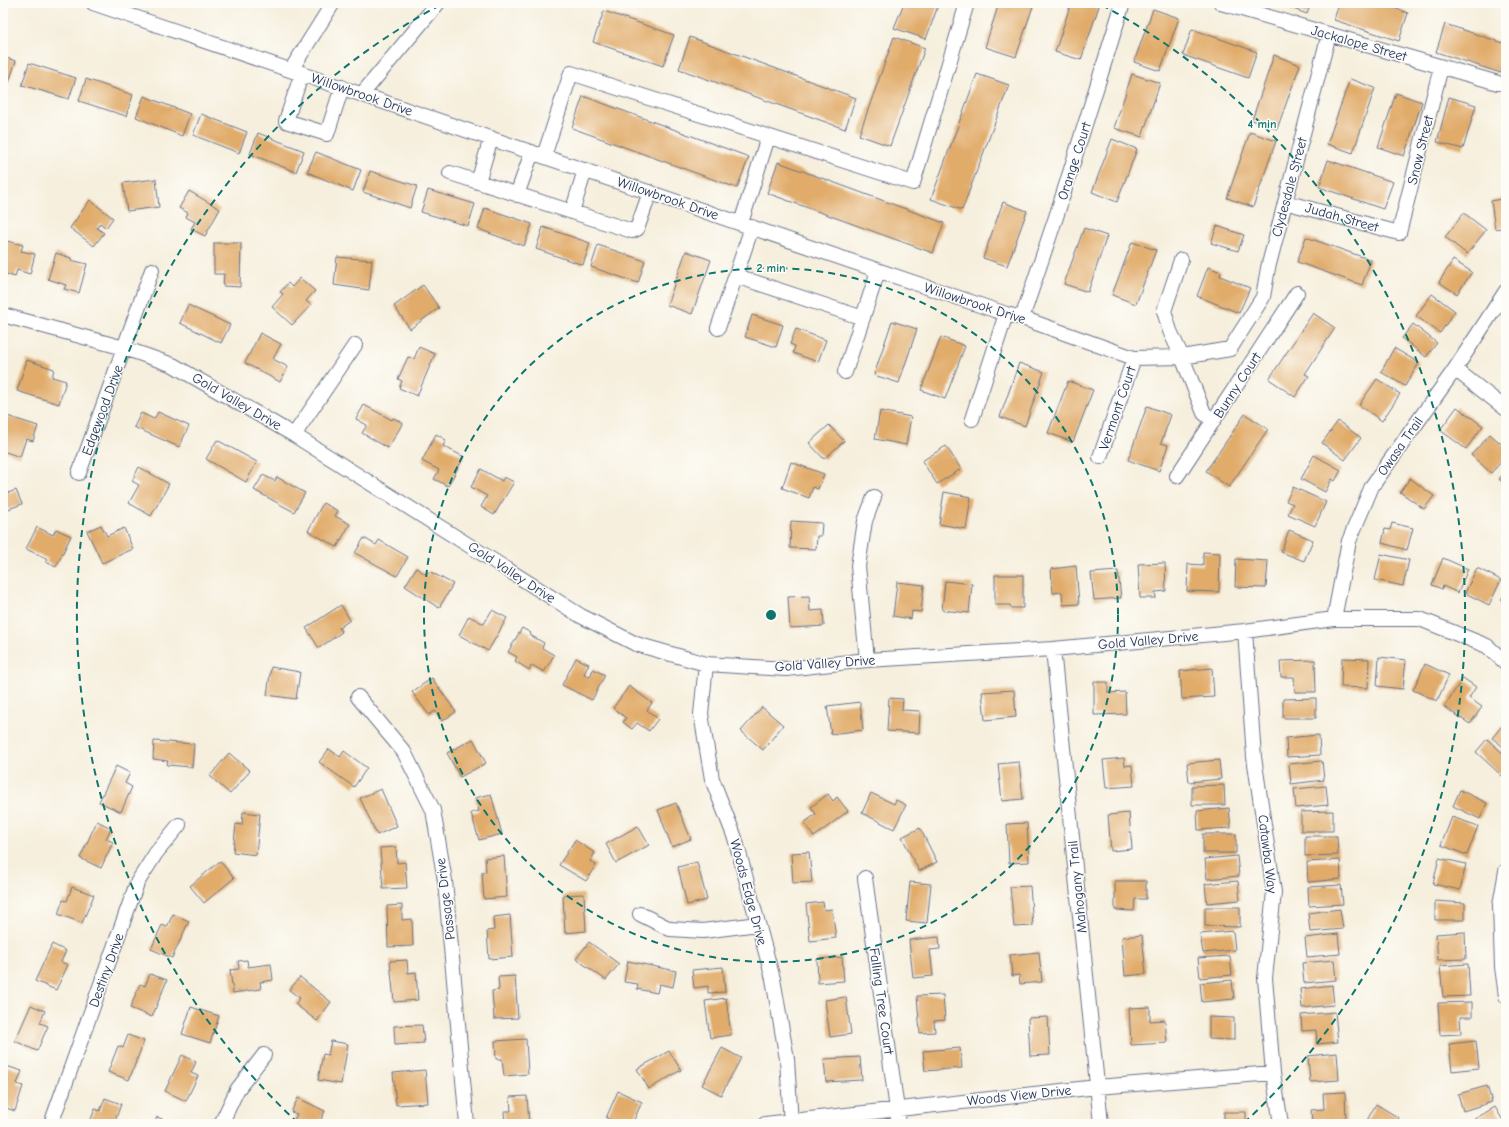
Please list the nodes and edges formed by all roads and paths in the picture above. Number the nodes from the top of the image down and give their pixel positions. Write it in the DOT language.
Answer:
graph roads {
  1 [pos="94,3"];
  2 [pos="333,3"];
  3 [pos="438,3"];
  4 [pos="968,3"];
  5 [pos="1123,3"];
  6 [pos="1220,3"];
  7 [pos="1329,34"];
  8 [pos="1441,67"];
  9 [pos="297,71"];
  10 [pos="1498,83"];
  11 [pos="342,87"];
  12 [pos="362,94"];
  13 [pos="768,136"];
  14 [pos="491,138"];
  15 [pos="538,154"];
  16 [pos="585,170"];
  17 [pos="450,173"];
  18 [pos="478,182"];
  19 [pos="650,192"];
  20 [pos="517,195"];
  21 [pos="1285,202"];
  22 [pos="572,212"];
  23 [pos="746,225"];
  24 [pos="1400,233"];
  25 [pos="1181,260"];
  26 [pos="152,270"];
  27 [pos="878,271"];
  28 [pos="736,276"];
  29 [pos="1506,291"];
  30 [pos="1297,293"];
  31 [pos="1006,314"];
  32 [pos="3,315"];
  33 [pos="863,318"];
  34 [pos="1022,318"];
  35 [pos="718,328"];
  36 [pos="1240,334"];
  37 [pos="355,346"];
  38 [pos="124,348"];
  39 [pos="1182,357"];
  40 [pos="1134,358"];
  41 [pos="1455,369"];
  42 [pos="845,372"];
  43 [pos="1506,410"];
  44 [pos="972,419"];
  45 [pos="1213,421"];
  46 [pos="294,435"];
  47 [pos="1100,457"];
  48 [pos="79,473"];
  49 [pos="1177,476"];
  50 [pos="874,497"];
  51 [pos="1334,619"];
  52 [pos="1245,631"];
  53 [pos="1053,649"];
  54 [pos="867,660"];
  55 [pos="1506,662"];
  56 [pos="706,664"];
  57 [pos="358,697"];
  58 [pos="179,825"];
  59 [pos="1506,871"];
  60 [pos="866,878"];
  61 [pos="640,914"];
  62 [pos="758,924"];
  63 [pos="1506,996"];
  64 [pos="264,1055"];
  65 [pos="1273,1073"];
  66 [pos="1097,1087"];
  67 [pos="897,1109"];
  68 [pos="791,1122"];
  69 [pos="51,1124"];
  70 [pos="220,1124"];
  71 [pos="467,1124"];
  72 [pos="765,1124"];
  73 [pos="899,1124"];
  74 [pos="1101,1124"];
  75 [pos="1281,1124"];
  1 -- 9 [label="street, Willowbrook Drive"];
  2 -- 9 [label="street"];
  3 -- 12 [label="street"];
  4 -- 13 [label="street"];
  5 -- 34 [label="street, Orange Court"];
  6 -- 7 [label="street, Jackalope Street"];
  7 -- 8 [label="street, Jackalope Street"];
  7 -- 21 [label="street, Clydesdale Street"];
  8 -- 10 [label="street, Jackalope Street"];
  8 -- 24 [label="street, Snow Street"];
  9 -- 11 [label="street, Willowbrook Drive"];
  9 -- 11 [label="street"];
  11 -- 12 [label="street, Willowbrook Drive"];
  12 -- 14 [label="street, Willowbrook Drive"];
  13 -- 15 [label="street"];
  13 -- 23 [label="street"];
  14 -- 15 [label="street, Willowbrook Drive"];
  14 -- 18 [label="street"];
  15 -- 16 [label="street, Willowbrook Drive"];
  15 -- 20 [label="street"];
  16 -- 19 [label="street, Willowbrook Drive"];
  16 -- 22 [label="street"];
  17 -- 18 [label="street"];
  18 -- 20 [label="street"];
  19 -- 22 [label="street"];
  19 -- 23 [label="street, Willowbrook Drive"];
  20 -- 22 [label="street"];
  21 -- 24 [label="street, Judah Street"];
  21 -- 36 [label="street, Clydesdale Street"];
  23 -- 27 [label="street, Willowbrook Drive"];
  23 -- 28 [label="street"];
  25 -- 39 [label="street"];
  26 -- 38 [label="street, Edgewood Drive"];
  27 -- 31 [label="street, Willowbrook Drive"];
  27 -- 33 [label="street"];
  28 -- 33 [label="street"];
  28 -- 35 [label="street"];
  29 -- 41 [label="street, Owasa Trail"];
  30 -- 45 [label="street, Bunny Court"];
  31 -- 34 [label="street, Willowbrook Drive"];
  31 -- 44 [label="street"];
  32 -- 38 [label="street, Gold Valley Drive"];
  33 -- 42 [label="street"];
  34 -- 40 [label="street, Willowbrook Drive"];
  36 -- 39 [label="street, Willowbrook Drive"];
  37 -- 46 [label="street"];
  38 -- 46 [label="street, Gold Valley Drive"];
  38 -- 48 [label="street, Edgewood Drive"];
  39 -- 40 [label="street, Willowbrook Drive"];
  39 -- 45 [label="street"];
  40 -- 47 [label="street, Vermont Court"];
  41 -- 43 [label="street"];
  41 -- 51 [label="street, Owasa Trail"];
  45 -- 49 [label="street, Bunny Court"];
  46 -- 56 [label="street, Gold Valley Drive"];
  50 -- 54 [label="street"];
  51 -- 52 [label="street, Gold Valley Drive"];
  51 -- 55 [label="street, Gold Valley Drive"];
  52 -- 53 [label="street, Gold Valley Drive"];
  52 -- 65 [label="street, Catawba Way"];
  53 -- 54 [label="street, Gold Valley Drive"];
  53 -- 66 [label="street, Mahogany Trail"];
  54 -- 56 [label="street, Gold Valley Drive"];
  56 -- 62 [label="street, Woods Edge Drive"];
  57 -- 71 [label="street, Passage Drive"];
  58 -- 69 [label="street, Destiny Drive"];
  59 -- 63 [label="street"];
  60 -- 67 [label="street, Falling Tree Court"];
  61 -- 62 [label="street"];
  62 -- 68 [label="street, Woods Edge Drive"];
  64 -- 70 [label="street"];
  65 -- 66 [label="street, Woods View Drive"];
  65 -- 75 [label="street, Catawba Way"];
  66 -- 67 [label="street, Woods View Drive"];
  66 -- 74 [label="street, Mahogany Trail"];
  67 -- 68 [label="street, Woods View Drive"];
  67 -- 73 [label="street, Falling Tree Court"];
  68 -- 72 [label="street, Woods View Drive"];
}
